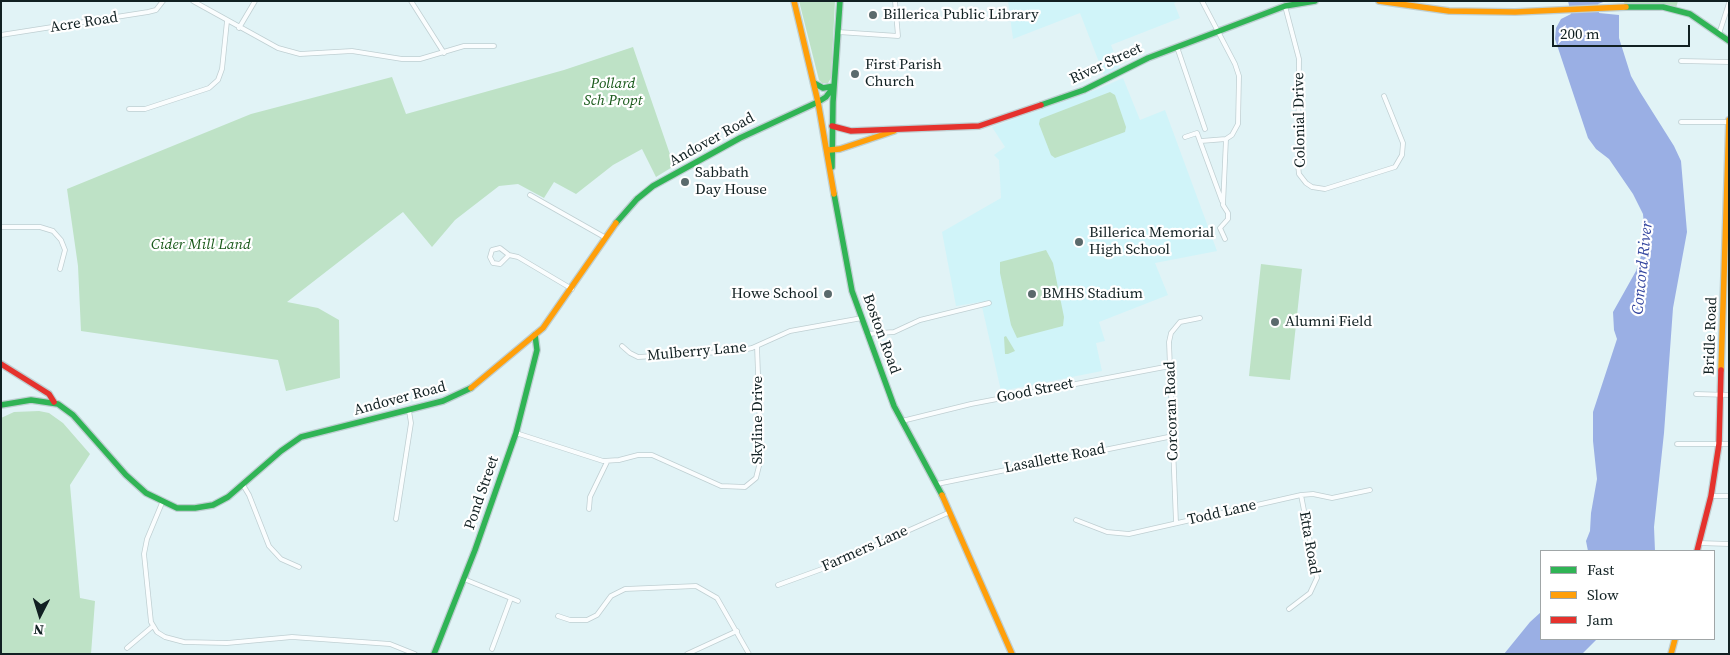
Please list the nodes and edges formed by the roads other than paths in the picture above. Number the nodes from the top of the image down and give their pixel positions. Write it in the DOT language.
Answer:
graph roads {
  1 [pos="163,1"];
  2 [pos="194,1"];
  3 [pos="255,1"];
  4 [pos="411,1"];
  5 [pos="794,1"];
  6 [pos="840,1"];
  7 [pos="895,1"];
  8 [pos="1202,1"];
  9 [pos="1315,1"];
  10 [pos="1379,1"];
  11 [pos="1729,3"];
  12 [pos="1620,4"];
  13 [pos="1285,6"];
  14 [pos="227,20"];
  15 [pos="239,28"];
  16 [pos="1217,31"];
  17 [pos="838,32"];
  18 [pos="1,35"];
  19 [pos="1719,35"];
  20 [pos="1729,41"];
  21 [pos="494,46"];
  22 [pos="1177,47"];
  23 [pos="444,52"];
  24 [pos="1681,61"];
  25 [pos="1729,62"];
  26 [pos="814,82"];
  27 [pos="834,86"];
  28 [pos="1384,96"];
  29 [pos="818,102"];
  30 [pos="128,109"];
  31 [pos="1729,121"];
  32 [pos="1681,122"];
  33 [pos="832,126"];
  34 [pos="903,128"];
  35 [pos="1205,129"];
  36 [pos="1185,136"];
  37 [pos="1226,138"];
  38 [pos="1201,141"];
  39 [pos="1728,142"];
  40 [pos="829,150"];
  41 [pos="1224,171"];
  42 [pos="1212,173"];
  43 [pos="1728,193"];
  44 [pos="530,195"];
  45 [pos="1223,205"];
  46 [pos="1,227"];
  47 [pos="606,238"];
  48 [pos="1225,239"];
  49 [pos="1727,244"];
  50 [pos="509,255"];
  51 [pos="60,269"];
  52 [pos="572,289"];
  53 [pos="1727,293"];
  54 [pos="989,302"];
  55 [pos="862,318"];
  56 [pos="1200,318"];
  57 [pos="868,334"];
  58 [pos="535,335"];
  59 [pos="1726,344"];
  60 [pos="622,346"];
  61 [pos="757,346"];
  62 [pos="1,364"];
  63 [pos="1170,366"];
  64 [pos="1696,394"];
  65 [pos="1725,394"];
  66 [pos="54,402"];
  67 [pos="1,405"];
  68 [pos="409,411"];
  69 [pos="902,421"];
  70 [pos="516,433"];
  71 [pos="1173,436"];
  72 [pos="1677,444"];
  73 [pos="1719,444"];
  74 [pos="1729,444"];
  75 [pos="607,462"];
  76 [pos="937,484"];
  77 [pos="243,485"];
  78 [pos="1370,490"];
  79 [pos="1301,495"];
  80 [pos="1711,496"];
  81 [pos="1729,496"];
  82 [pos="162,503"];
  83 [pos="589,509"];
  84 [pos="950,512"];
  85 [pos="396,519"];
  86 [pos="1076,520"];
  87 [pos="1176,523"];
  88 [pos="1699,543"];
  89 [pos="1729,544"];
  90 [pos="1697,550"];
  91 [pos="299,568"];
  92 [pos="464,579"];
  93 [pos="778,584"];
  94 [pos="510,598"];
  95 [pos="518,602"];
  96 [pos="1289,609"];
  97 [pos="558,616"];
  98 [pos="153,626"];
  99 [pos="737,631"];
  100 [pos="1675,640"];
  101 [pos="127,648"];
  102 [pos="492,649"];
  103 [pos="415,654"];
  104 [pos="434,654"];
  105 [pos="687,654"];
  106 [pos="749,654"];
  107 [pos="1012,654"];
  108 [pos="1671,654"];
  1 -- 18 [label="street, Acre Road"];
  2 -- 14 [label="street"];
  3 -- 15 [label="street"];
  4 -- 23 [label="street"];
  5 -- 26 [label="main road, Boston Road"];
  6 -- 17 [label="main road"];
  7 -- 17 [label="street"];
  8 -- 16 [label="street"];
  9 -- 13 [label="main road, River Street"];
  10 -- 12 [label="main road"];
  11 -- 19 [label="street"];
  12 -- 19 [label="main road"];
  13 -- 16 [label="main road, River Street"];
  13 -- 28 [label="street, Colonial Drive"];
  14 -- 15 [label="street"];
  14 -- 30 [label="street"];
  15 -- 23 [label="street"];
  16 -- 22 [label="main road, River Street"];
  16 -- 37 [label="street"];
  17 -- 27 [label="main road"];
  19 -- 20 [label="main road"];
  21 -- 23 [label="street"];
  22 -- 34 [label="main road, River Street"];
  22 -- 35 [label="street"];
  24 -- 25 [label="street"];
  26 -- 27 [label="main road"];
  26 -- 29 [label="main road, Boston Road"];
  27 -- 29 [label="main road"];
  27 -- 33 [label="main road"];
  29 -- 40 [label="main road, Boston Road"];
  29 -- 47 [label="main road, Andover Road"];
  31 -- 32 [label="street"];
  31 -- 39 [label="main road, Bridle Road"];
  33 -- 34 [label="main road, River Street"];
  33 -- 40 [label="main road"];
  34 -- 40 [label="main road, River Street"];
  36 -- 38 [label="street"];
  37 -- 38 [label="street"];
  37 -- 41 [label="street"];
  38 -- 42 [label="street"];
  39 -- 43 [label="main road, Bridle Road"];
  40 -- 55 [label="main road, Boston Road"];
  41 -- 42 [label="street"];
  41 -- 45 [label="street"];
  42 -- 45 [label="street"];
  43 -- 49 [label="main road, Bridle Road"];
  44 -- 47 [label="street"];
  45 -- 48 [label="street"];
  46 -- 51 [label="street"];
  47 -- 52 [label="main road, Andover Road"];
  49 -- 53 [label="main road, Bridle Road"];
  50 -- 50 [label="street"];
  50 -- 52 [label="street"];
  52 -- 58 [label="main road, Andover Road"];
  53 -- 59 [label="main road, Bridle Road"];
  54 -- 57 [label="street"];
  55 -- 57 [label="main road, Boston Road"];
  55 -- 61 [label="street, Mulberry Lane"];
  56 -- 63 [label="street, Corcoran Road"];
  57 -- 69 [label="main road, Boston Road"];
  58 -- 68 [label="main road, Andover Road"];
  58 -- 70 [label="main road, Pond Street"];
  59 -- 65 [label="main road, Bridle Road"];
  60 -- 61 [label="street, Mulberry Lane"];
  61 -- 75 [label="street, Skyline Drive"];
  62 -- 66 [label="main road, Andover Road"];
  63 -- 69 [label="street, Good Street"];
  63 -- 71 [label="street, Corcoran Road"];
  64 -- 65 [label="street"];
  65 -- 73 [label="main road, Bridle Road"];
  66 -- 67 [label="main road"];
  66 -- 82 [label="main road, Andover Road"];
  68 -- 77 [label="main road, Andover Road"];
  68 -- 85 [label="street"];
  69 -- 76 [label="main road, Boston Road"];
  70 -- 75 [label="street, Skyline Drive"];
  70 -- 92 [label="main road, Pond Street"];
  71 -- 76 [label="street, Lasallette Road"];
  71 -- 87 [label="street, Corcoran Road"];
  72 -- 73 [label="street"];
  73 -- 74 [label="street"];
  73 -- 80 [label="main road, Bridle Road"];
  75 -- 83 [label="street"];
  76 -- 84 [label="main road, Boston Road"];
  77 -- 82 [label="main road, Andover Road"];
  77 -- 91 [label="street"];
  78 -- 79 [label="street, Todd Lane"];
  79 -- 87 [label="street, Todd Lane"];
  79 -- 96 [label="street, Etta Road"];
  80 -- 81 [label="street"];
  80 -- 88 [label="main road, Bridle Road"];
  82 -- 98 [label="street"];
  84 -- 93 [label="street, Farmers Lane"];
  84 -- 107 [label="main road, Boston Road"];
  86 -- 87 [label="street, Todd Lane"];
  88 -- 89 [label="street"];
  88 -- 90 [label="main road, Bridle Road"];
  92 -- 94 [label="street"];
  92 -- 104 [label="main road, Pond Street"];
  94 -- 95 [label="street"];
  94 -- 102 [label="street"];
  97 -- 99 [label="street"];
  98 -- 101 [label="street"];
  98 -- 103 [label="street"];
  99 -- 105 [label="street"];
  99 -- 106 [label="street"];
  100 -- 108 [label="main road"];
}
